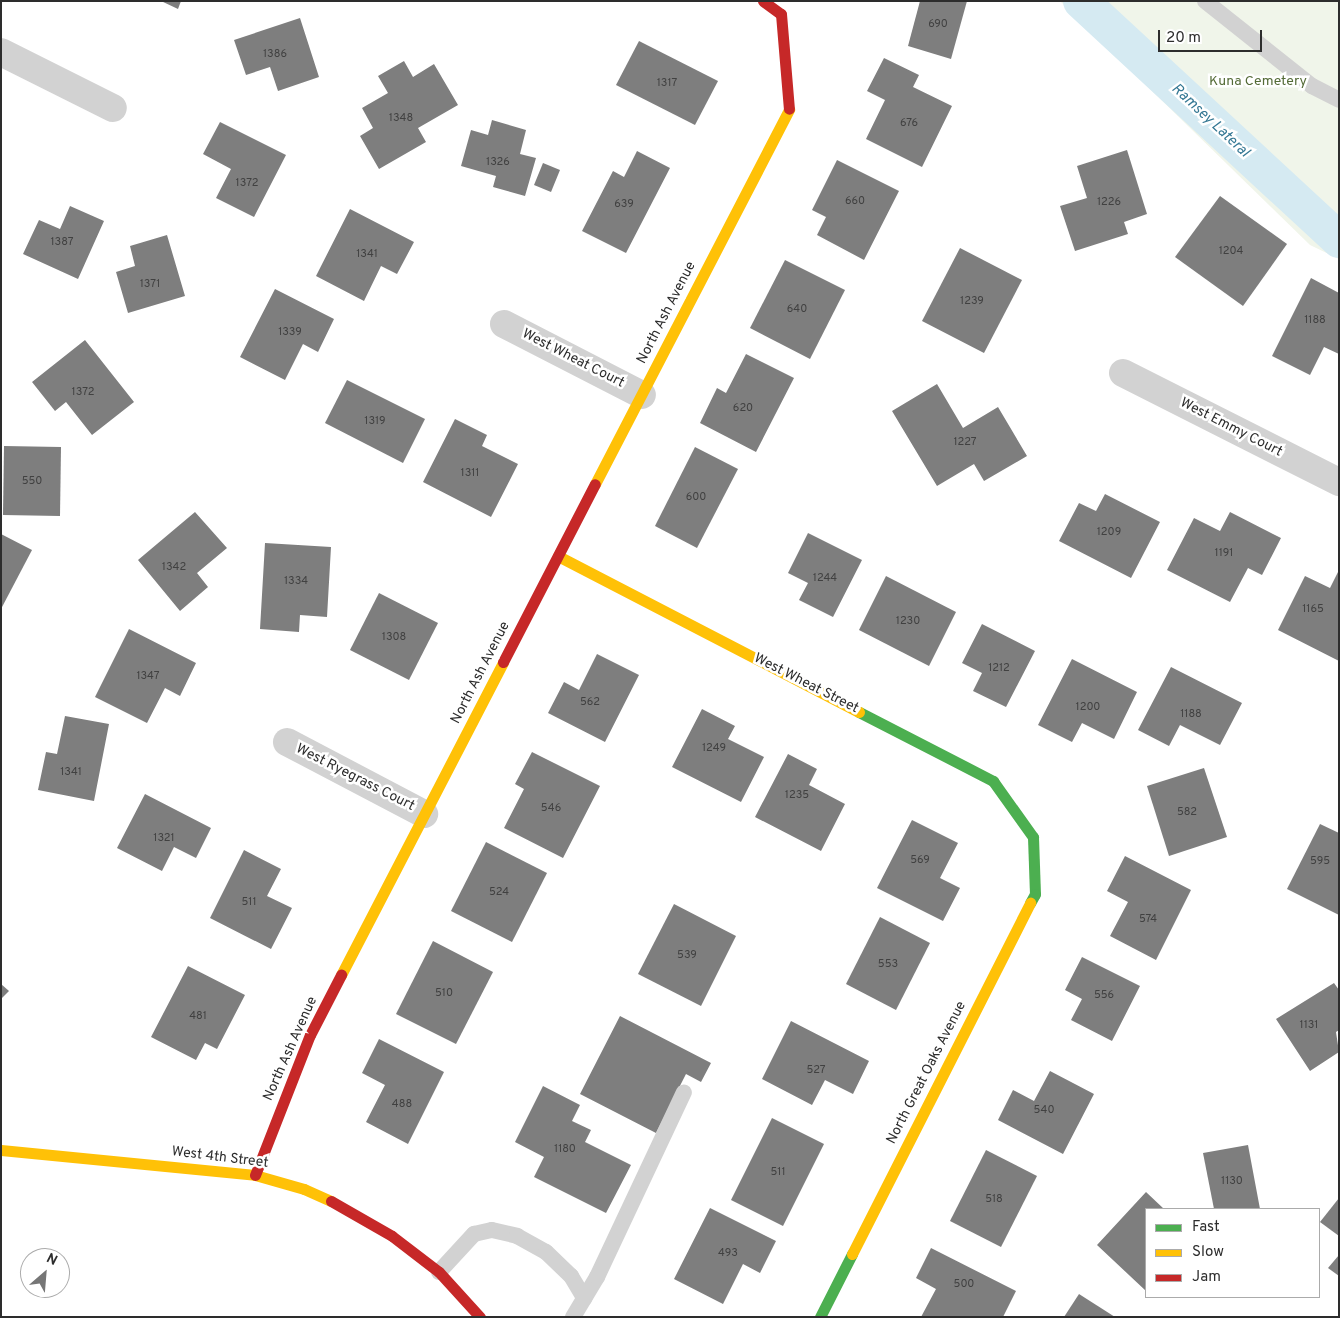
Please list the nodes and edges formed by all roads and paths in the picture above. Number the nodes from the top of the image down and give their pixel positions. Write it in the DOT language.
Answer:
graph roads {
  1 [pos="763,1"];
  2 [pos="1204,1"];
  3 [pos="1,52"];
  4 [pos="1339,100"];
  5 [pos="113,108"];
  6 [pos="504,324"];
  7 [pos="1123,373"];
  8 [pos="642,395"];
  9 [pos="1339,482"];
  10 [pos="558,556"];
  11 [pos="287,742"];
  12 [pos="424,814"];
  13 [pos="1033,836"];
  14 [pos="684,1092"];
  15 [pos="1,1150"];
  16 [pos="255,1175"];
  17 [pos="439,1272"];
  18 [pos="584,1298"];
  19 [pos="480,1317"];
  20 [pos="573,1317"];
  21 [pos="820,1317"];
  1 -- 8 [label="street, North Ash Avenue"];
  2 -- 4 [label="lane"];
  3 -- 5 [label="street"];
  6 -- 8 [label="street, West Wheat Court"];
  7 -- 9 [label="street, West Emmy Court"];
  8 -- 10 [label="street, North Ash Avenue"];
  10 -- 12 [label="street, North Ash Avenue"];
  10 -- 13 [label="street, West Wheat Street"];
  11 -- 12 [label="street, West Ryegrass Court"];
  12 -- 16 [label="street, North Ash Avenue"];
  13 -- 21 [label="street, North Great Oaks Avenue"];
  14 -- 18 [label="lane"];
  15 -- 16 [label="street, West 4th Street"];
  16 -- 17 [label="street, West 4th Street"];
  17 -- 18 [label="lane"];
  17 -- 19 [label="street, West 4th Street"];
  18 -- 20 [label="lane"];
}
